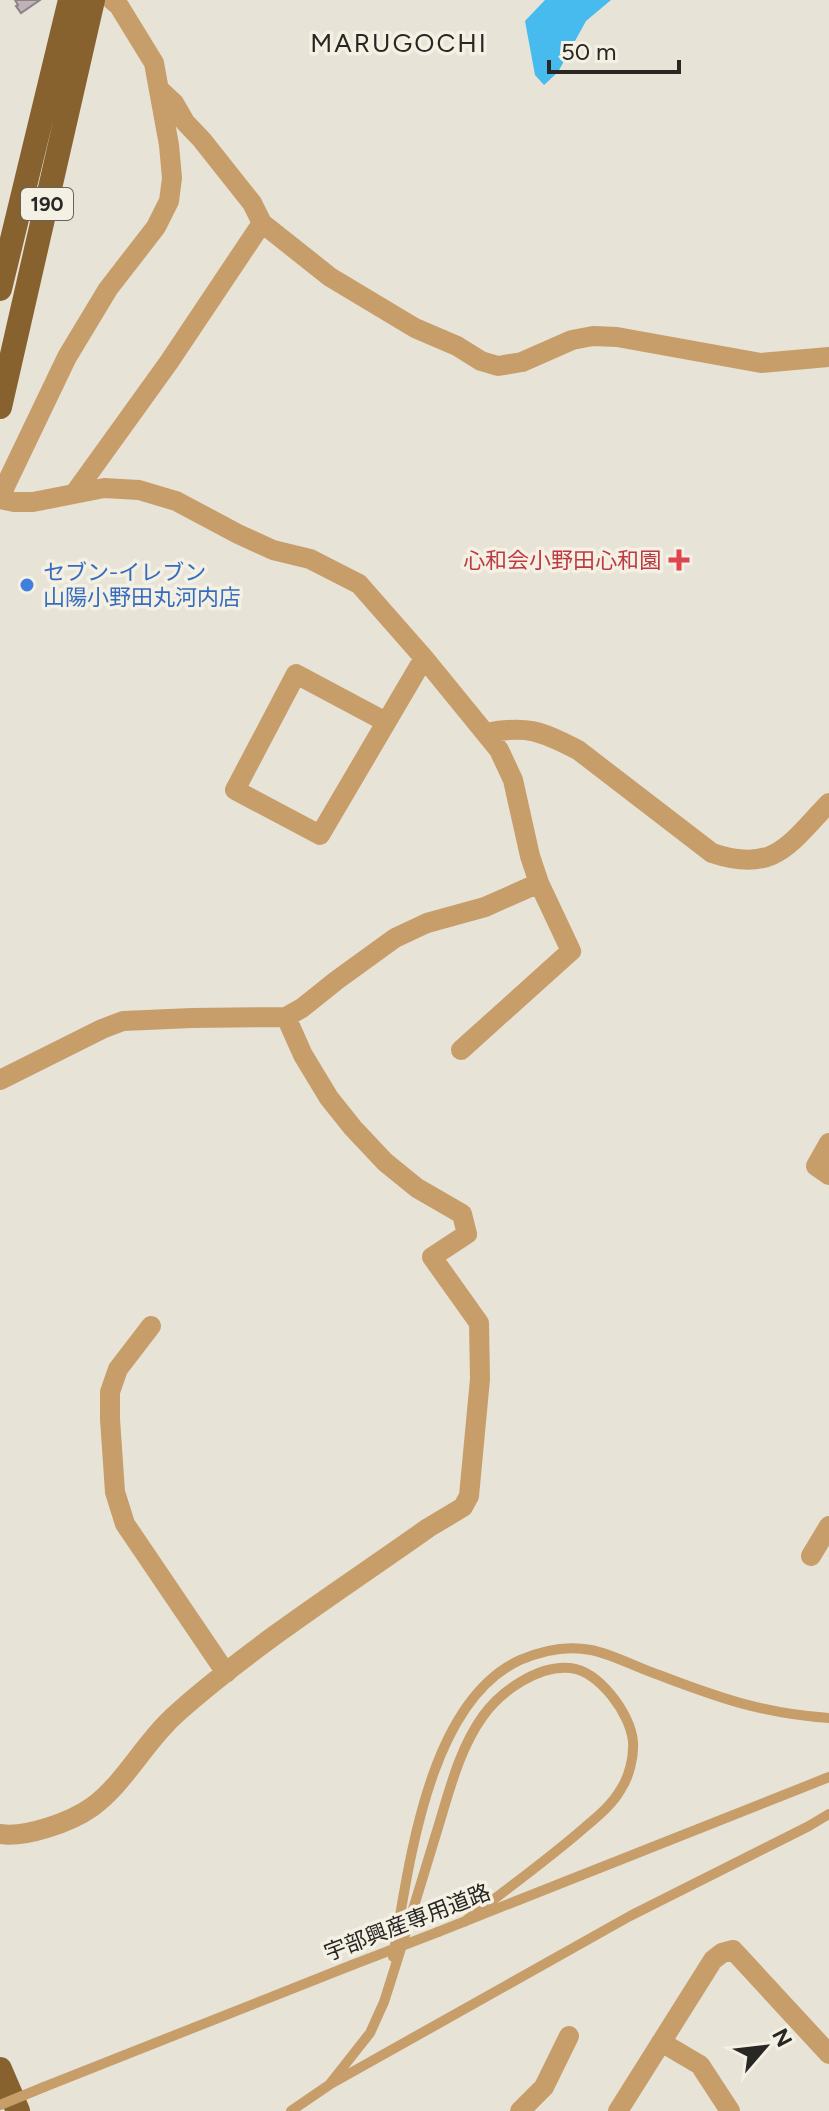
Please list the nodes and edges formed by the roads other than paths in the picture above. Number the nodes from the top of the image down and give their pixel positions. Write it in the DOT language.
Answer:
graph roads {
  1 [pos="70,0"];
  2 [pos="93,0"];
  3 [pos="112,0"];
  4 [pos="159,89"];
  5 [pos="262,223"];
  6 [pos="0,289"];
  7 [pos="829,357"];
  8 [pos="0,407"];
  9 [pos="74,494"];
  10 [pos="0,498"];
  11 [pos="424,658"];
  12 [pos="386,722"];
  13 [pos="486,733"];
  14 [pos="829,803"];
  15 [pos="539,883"];
  16 [pos="286,1017"];
  17 [pos="461,1050"];
  18 [pos="0,1080"];
  19 [pos="829,1143"];
  20 [pos="829,1175"];
  21 [pos="151,1326"];
  22 [pos="829,1526"];
  23 [pos="811,1556"];
  24 [pos="226,1673"];
  25 [pos="829,1718"];
  26 [pos="829,1777"];
  27 [pos="829,1814"];
  28 [pos="0,1834"];
  29 [pos="464,1922"];
  30 [pos="384,2002"];
  31 [pos="569,2036"];
  32 [pos="661,2042"];
  33 [pos="829,2054"];
  34 [pos="0,2069"];
  35 [pos="329,2085"];
  36 [pos="0,2105"];
  37 [pos="18,2111"];
  38 [pos="291,2111"];
  39 [pos="520,2111"];
  40 [pos="618,2111"];
  41 [pos="730,2111"];
  1 -- 6 [label="highway, 190"];
  2 -- 8 [label="highway, 190"];
  3 -- 4 [label="street"];
  4 -- 5 [label="street"];
  4 -- 10 [label="street"];
  5 -- 7 [label="street"];
  5 -- 9 [label="street"];
  9 -- 10 [label="street"];
  9 -- 11 [label="street"];
  11 -- 12 [label="street"];
  11 -- 13 [label="street"];
  12 -- 12 [label="street"];
  13 -- 14 [label="street"];
  13 -- 15 [label="street"];
  15 -- 16 [label="street"];
  15 -- 17 [label="street"];
  16 -- 18 [label="street"];
  16 -- 24 [label="street"];
  19 -- 20 [label="street"];
  21 -- 24 [label="street"];
  22 -- 23 [label="street"];
  24 -- 28 [label="street"];
  25 -- 30 [label="lane"];
  26 -- 29 [label="lane, 宇部興産専用道路"];
  27 -- 35 [label="lane"];
  29 -- 30 [label="lane"];
  29 -- 36 [label="lane, 宇部興産専用道路, bridge"];
  30 -- 35 [label="lane"];
  31 -- 39 [label="street"];
  32 -- 33 [label="street"];
  32 -- 40 [label="street"];
  32 -- 41 [label="street"];
  34 -- 37 [label="highway"];
  35 -- 38 [label="lane"];
}
